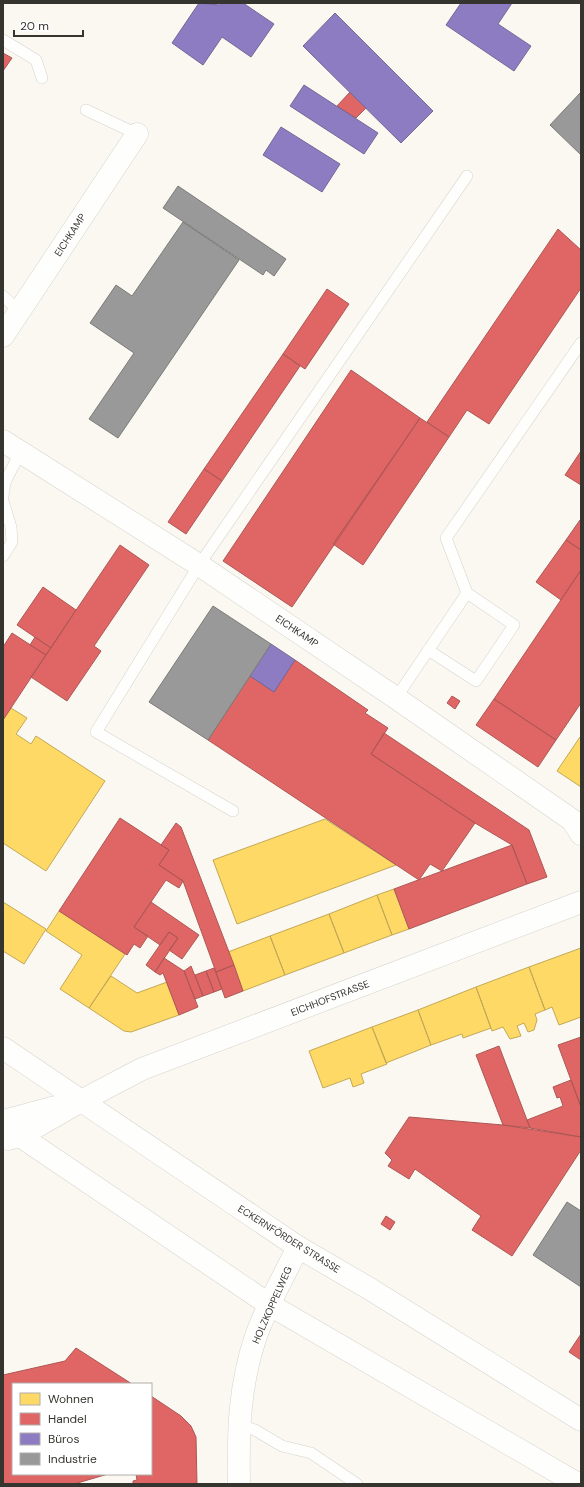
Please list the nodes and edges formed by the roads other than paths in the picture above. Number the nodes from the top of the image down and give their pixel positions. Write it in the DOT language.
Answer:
graph roads {
  1 [pos="3,40"];
  2 [pos="42,78"];
  3 [pos="86,110"];
  4 [pos="137,134"];
  5 [pos="467,176"];
  6 [pos="3,296"];
  7 [pos="20,312"];
  8 [pos="3,336"];
  9 [pos="581,343"];
  10 [pos="12,447"];
  11 [pos="3,496"];
  12 [pos="3,501"];
  13 [pos="3,556"];
  14 [pos="199,565"];
  15 [pos="467,593"];
  16 [pos="428,650"];
  17 [pos="396,698"];
  18 [pos="233,811"];
  19 [pos="581,834"];
  20 [pos="581,902"];
  21 [pos="3,1048"];
  22 [pos="81,1100"];
  23 [pos="3,1121"];
  24 [pos="9,1135"];
  25 [pos="298,1247"];
  26 [pos="270,1305"];
  27 [pos="581,1420"];
  28 [pos="238,1425"];
  29 [pos="581,1480"];
  30 [pos="238,1484"];
  31 [pos="357,1484"];
  32 [pos="578,1484"];
  1 -- 2 [label="lane"];
  3 -- 4 [label="lane"];
  4 -- 7 [label="street, EICHKAMP"];
  5 -- 14 [label="lane"];
  6 -- 7 [label="lane"];
  7 -- 8 [label="street, EICHKAMP"];
  9 -- 15 [label="lane"];
  10 -- 11 [label="lane"];
  10 -- 14 [label="street, EICHKAMP"];
  12 -- 13 [label="lane"];
  14 -- 17 [label="street, EICHKAMP"];
  14 -- 18 [label="lane"];
  15 -- 16 [label="lane"];
  15 -- 16 [label="lane"];
  16 -- 17 [label="lane"];
  17 -- 19 [label="street, EICHKAMP"];
  20 -- 22 [label="street, EICHHOFSTRASSE"];
  21 -- 22 [label="street, ECKERNFÖRDER STRASSE"];
  22 -- 23 [label="street"];
  22 -- 24 [label="street"];
  22 -- 25 [label="street, ECKERNFÖRDER STRASSE"];
  24 -- 26 [label="street"];
  25 -- 26 [label="street, HOLZKOPPELWEG"];
  25 -- 27 [label="street, ECKERNFÖRDER STRASSE"];
  26 -- 28 [label="street, HOLZKOPPELWEG"];
  26 -- 32 [label="street"];
  28 -- 30 [label="street, HOLZKOPPELWEG"];
  28 -- 31 [label="lane"];
  29 -- 32 [label="lane"];
}
